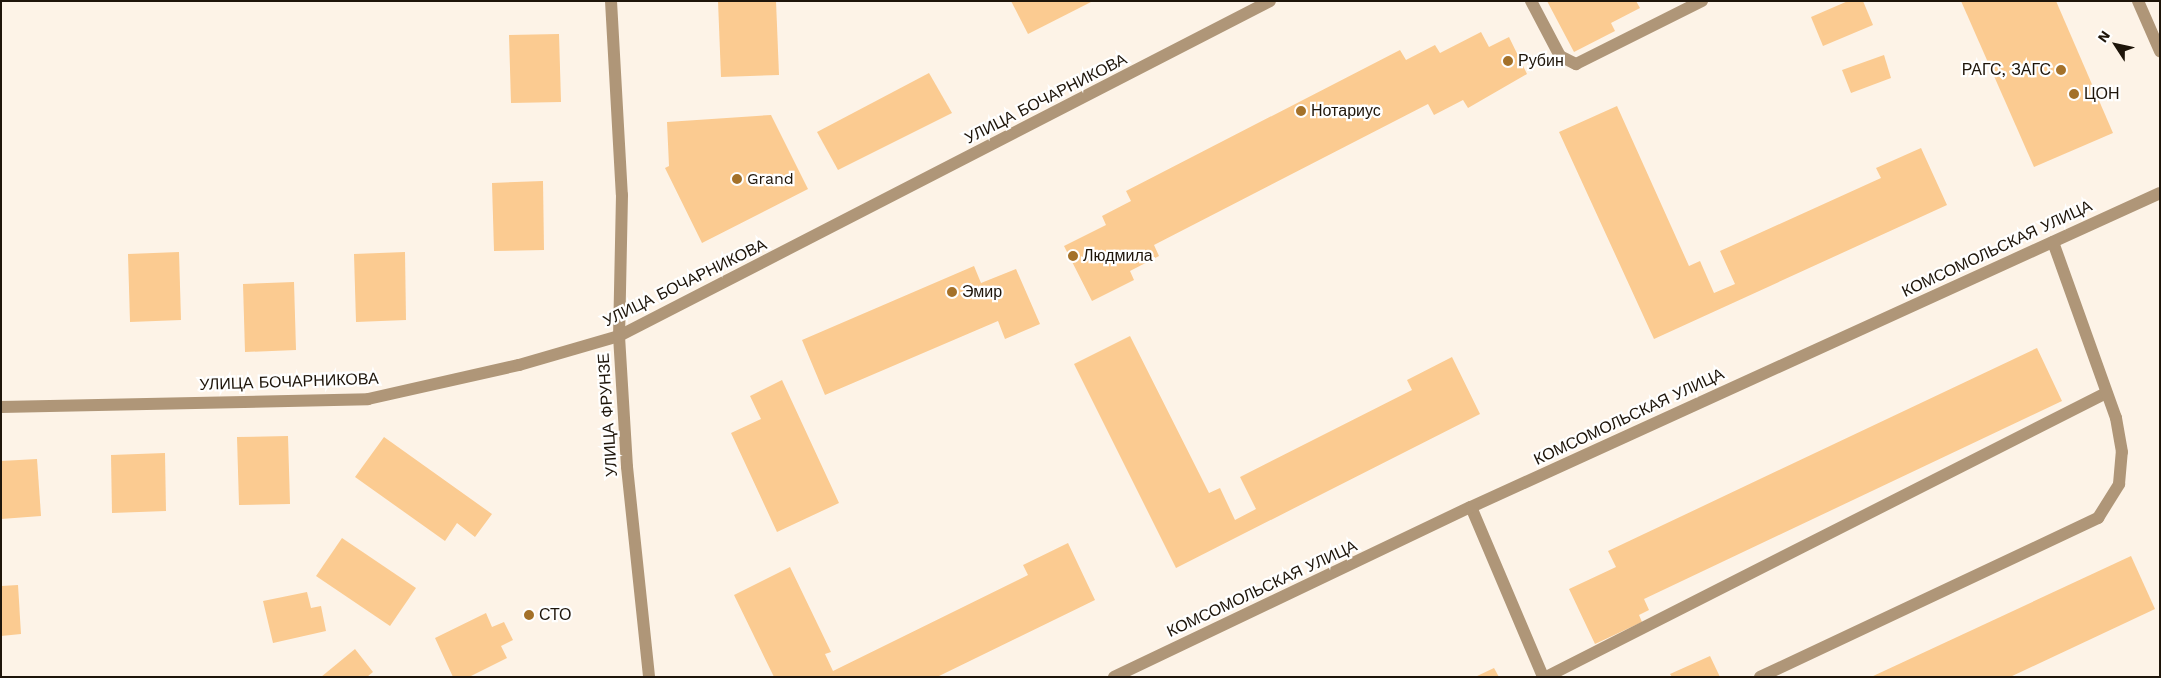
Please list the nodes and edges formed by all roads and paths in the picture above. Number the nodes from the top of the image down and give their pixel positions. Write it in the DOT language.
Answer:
graph roads {
  1 [pos="611,1"];
  2 [pos="1270,1"];
  3 [pos="1530,1"];
  4 [pos="1702,1"];
  5 [pos="2138,1"];
  6 [pos="2160,51"];
  7 [pos="2160,193"];
  8 [pos="2054,242"];
  9 [pos="619,336"];
  10 [pos="2104,394"];
  11 [pos="1,407"];
  12 [pos="1471,507"];
  13 [pos="649,677"];
  14 [pos="1114,677"];
  15 [pos="1544,677"];
  16 [pos="1760,677"];
  1 -- 9 [label="street, УЛИЦА ФРУНЗЕ"];
  2 -- 9 [label="street, УЛИЦА БОЧАРНИКОВА"];
  3 -- 4 [label="street"];
  5 -- 6 [label="street"];
  7 -- 8 [label="street, КОМСОМОЛЬСКАЯ УЛИЦА"];
  8 -- 10 [label="street"];
  8 -- 12 [label="street, КОМСОМОЛЬСКАЯ УЛИЦА"];
  9 -- 11 [label="street, УЛИЦА БОЧАРНИКОВА"];
  9 -- 13 [label="street, УЛИЦА ФРУНЗЕ"];
  10 -- 15 [label="street"];
  10 -- 16 [label="street"];
  12 -- 14 [label="street, КОМСОМОЛЬСКАЯ УЛИЦА"];
  12 -- 15 [label="street"];
}
